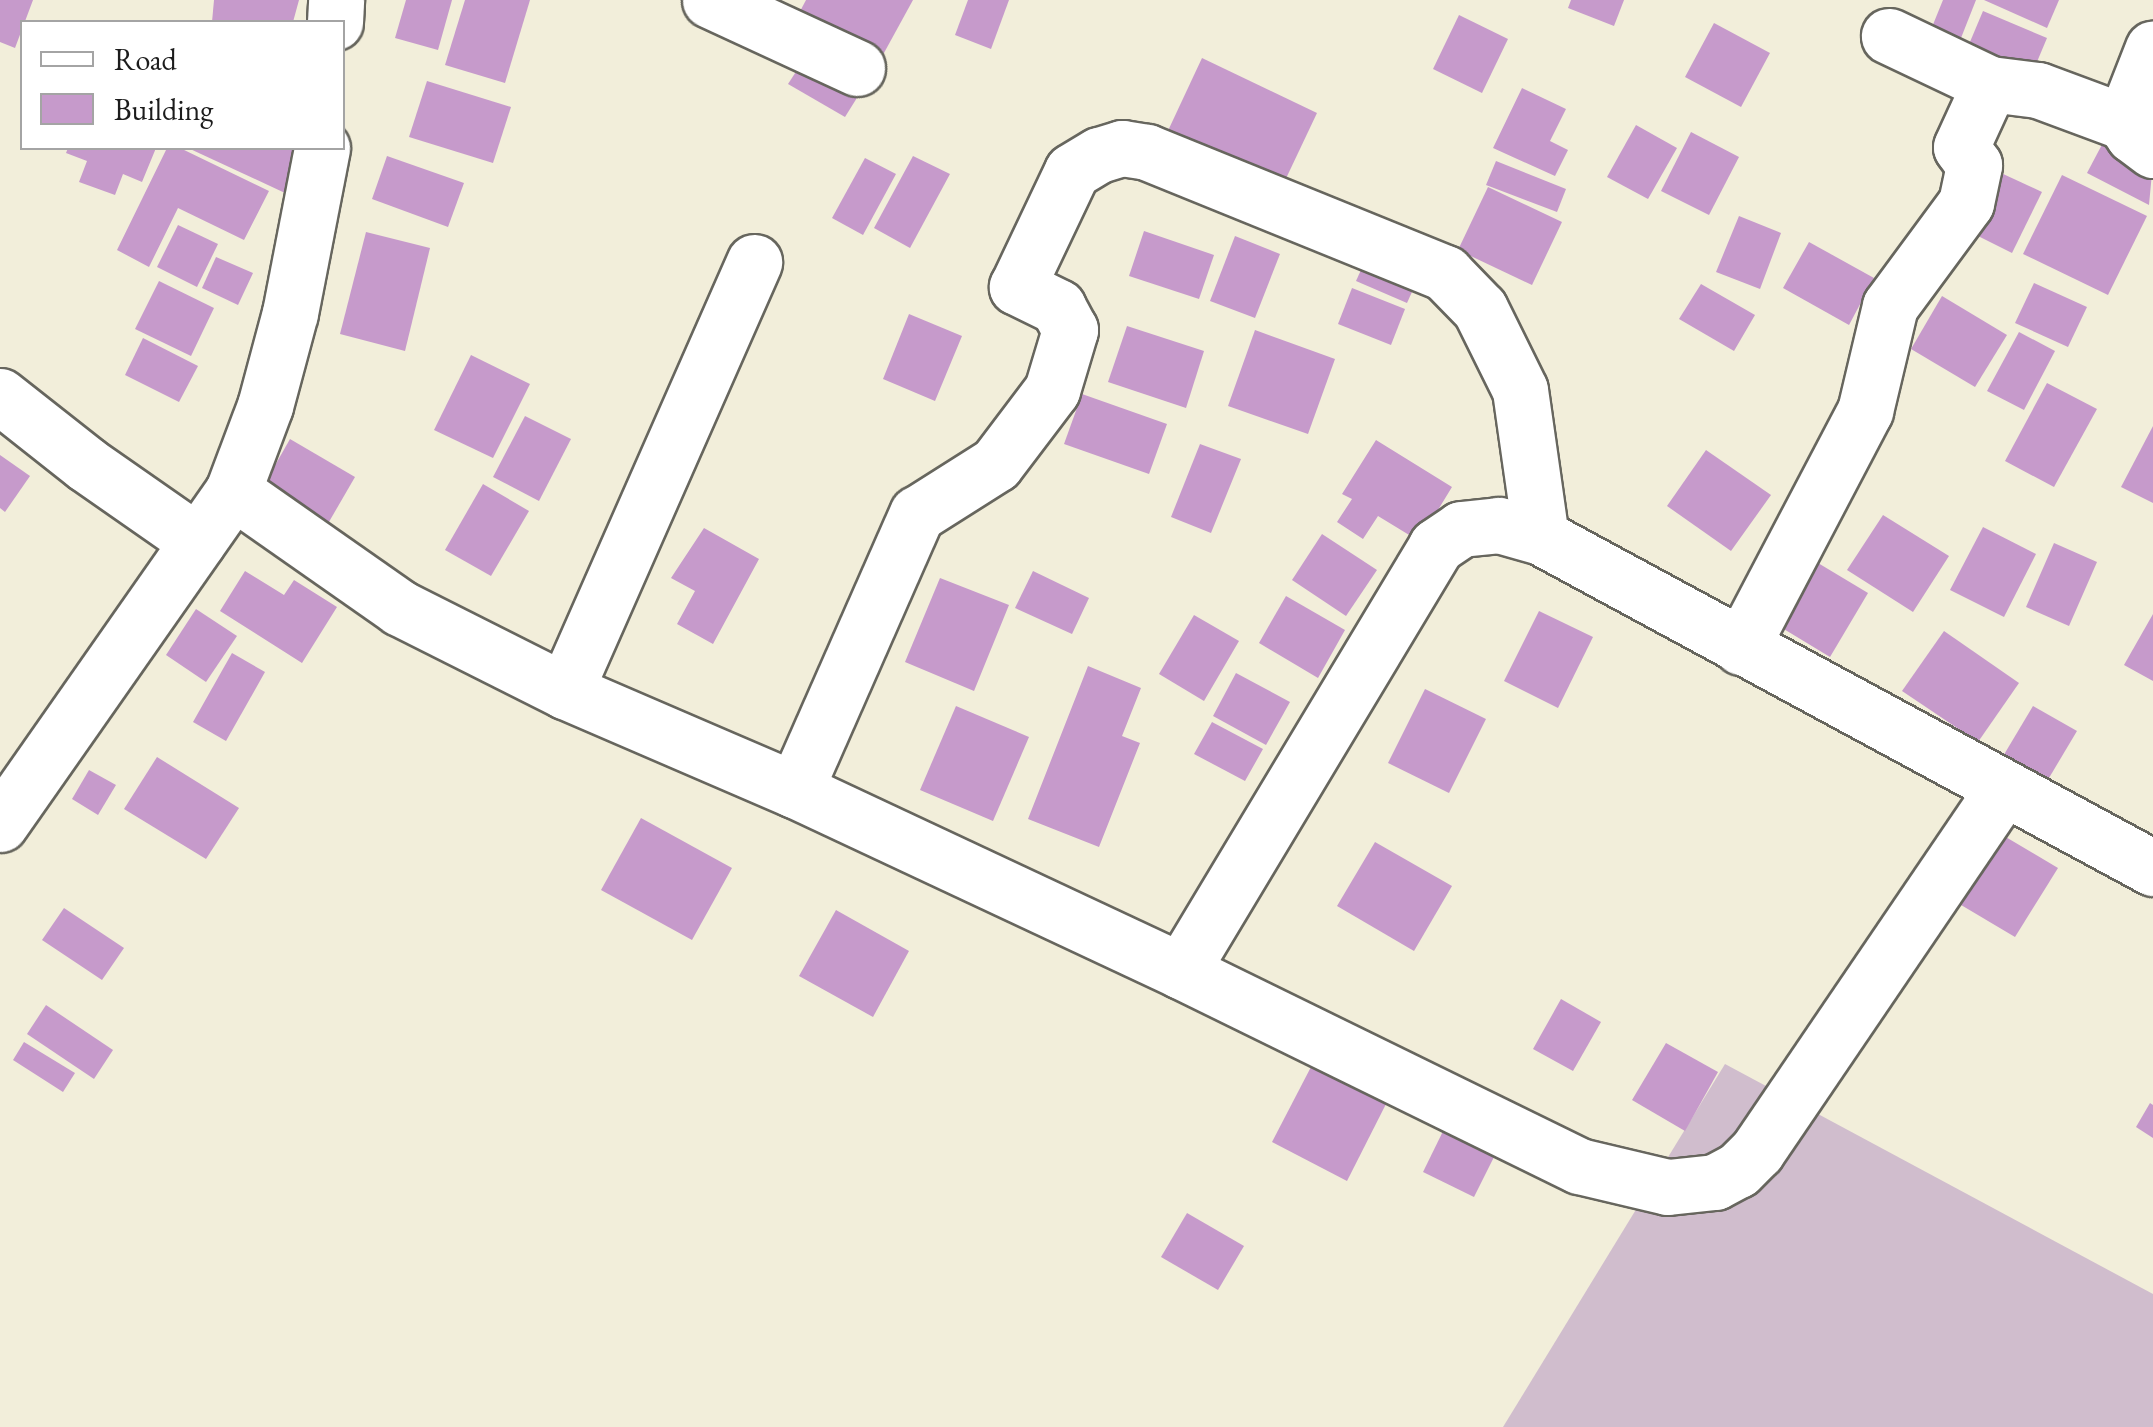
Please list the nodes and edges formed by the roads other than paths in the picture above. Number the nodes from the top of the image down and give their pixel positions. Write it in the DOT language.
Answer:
graph roads {
  1 [pos="742,6"];
  2 [pos="1889,36"];
  3 [pos="2153,48"];
  4 [pos="858,68"];
  5 [pos="1990,84"];
  6 [pos="2138,136"];
  7 [pos="322,150"];
  8 [pos="754,262"];
  9 [pos="0,396"];
  10 [pos="233,490"];
  11 [pos="1542,537"];
  12 [pos="198,542"];
  13 [pos="1741,647"];
  14 [pos="565,690"];
  15 [pos="2004,789"];
  16 [pos="795,790"];
  17 [pos="0,824"];
  18 [pos="2153,868"];
  19 [pos="1181,970"];
  1 -- 4 [label="street"];
  2 -- 5 [label="street"];
  3 -- 6 [label="street"];
  5 -- 6 [label="street"];
  5 -- 13 [label="street"];
  7 -- 10 [label="street"];
  8 -- 14 [label="street"];
  9 -- 12 [label="street"];
  10 -- 12 [label="street"];
  10 -- 14 [label="street"];
  11 -- 13 [label="street"];
  11 -- 16 [label="street"];
  11 -- 19 [label="street"];
  12 -- 17 [label="street"];
  13 -- 15 [label="street"];
  14 -- 16 [label="street"];
  15 -- 18 [label="street"];
  15 -- 19 [label="street"];
  16 -- 19 [label="street"];
}
